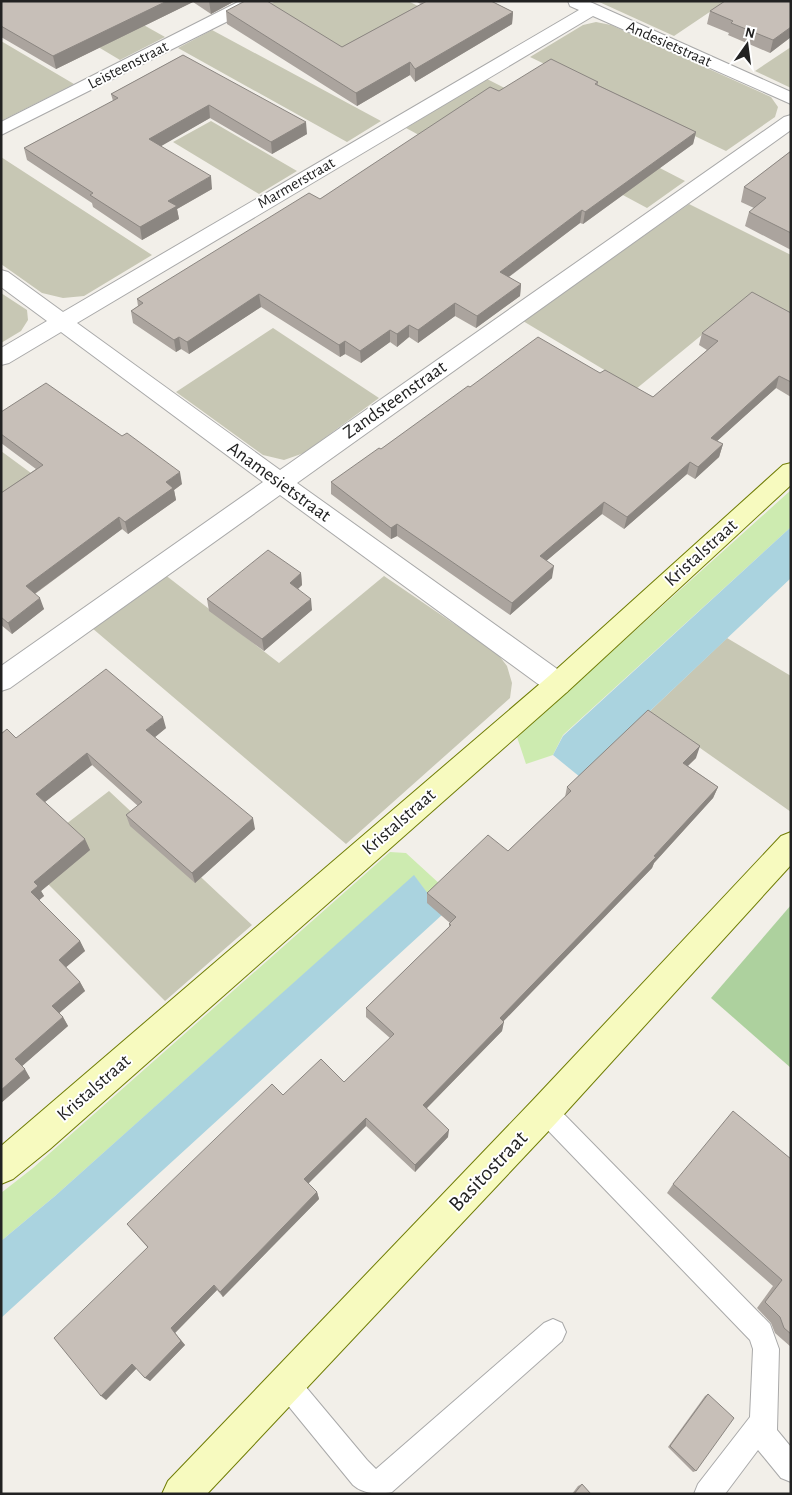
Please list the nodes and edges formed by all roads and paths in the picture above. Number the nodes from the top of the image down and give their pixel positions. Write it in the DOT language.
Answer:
graph roads {
  1 [pos="254,1"];
  2 [pos="583,5"];
  3 [pos="791,99"];
  4 [pos="791,121"];
  5 [pos="1,129"];
  6 [pos="1,277"];
  7 [pos="61,322"];
  8 [pos="1,358"];
  9 [pos="791,471"];
  10 [pos="279,482"];
  11 [pos="1,680"];
  12 [pos="558,684"];
  13 [pos="791,845"];
  14 [pos="545,1111"];
  15 [pos="1,1167"];
  16 [pos="553,1332"];
  17 [pos="286,1383"];
  18 [pos="762,1423"];
  19 [pos="791,1468"];
  20 [pos="181,1494"];
  21 [pos="708,1494"];
  1 -- 5 [label="street, Leisteenstraat"];
  2 -- 3 [label="street, Andesietstraat"];
  2 -- 7 [label="street, Marmerstraat"];
  4 -- 10 [label="street, Zandsteenstraat"];
  6 -- 7 [label="street, Anamesietstraat"];
  7 -- 8 [label="street, Marmerstraat"];
  7 -- 10 [label="street, Anamesietstraat"];
  9 -- 12 [label="street, Kristalstraat"];
  10 -- 11 [label="street, Zandsteenstraat"];
  10 -- 12 [label="street, Anamesietstraat"];
  12 -- 15 [label="street, Kristalstraat"];
  13 -- 14 [label="street, Basitostraat"];
  14 -- 17 [label="street, Basitostraat"];
  14 -- 18 [label="lane"];
  16 -- 17 [label="lane"];
  17 -- 20 [label="street, Basitostraat"];
  18 -- 19 [label="lane"];
  18 -- 21 [label="lane"];
}
